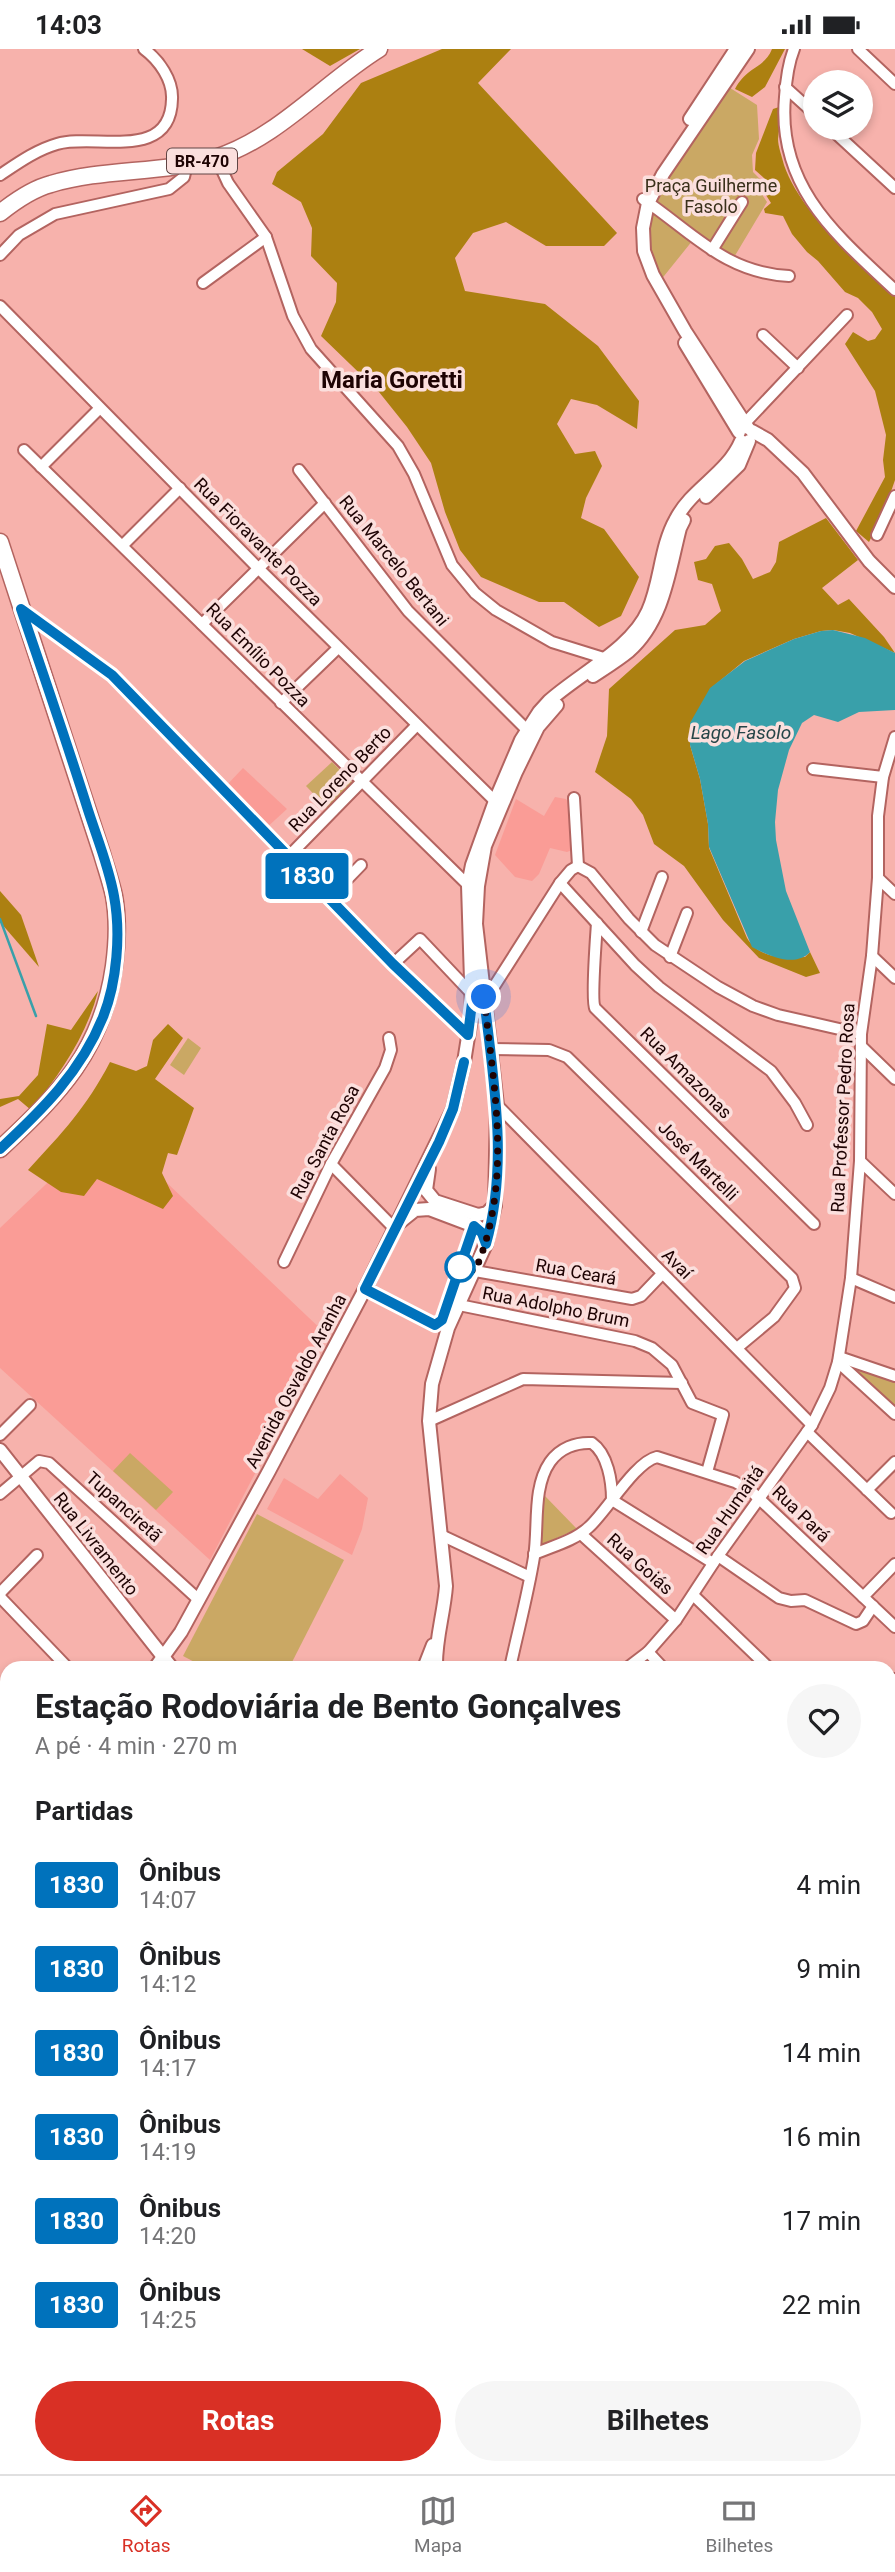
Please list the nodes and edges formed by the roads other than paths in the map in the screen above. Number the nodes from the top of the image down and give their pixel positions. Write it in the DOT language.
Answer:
graph roads {
  1 [pos="144,49"];
  2 [pos="379,49"];
  3 [pos="736,49"];
  4 [pos="748,49"];
  5 [pos="794,49"];
  6 [pos="859,49"];
  7 [pos="895,84"];
  8 [pos="785,87"];
  9 [pos="803,103"];
  10 [pos="843,140"];
  11 [pos="216,157"];
  12 [pos="187,164"];
  13 [pos="0,175"];
  14 [pos="895,188"];
  15 [pos="646,201"];
  16 [pos="742,202"];
  17 [pos="0,213"];
  18 [pos="266,237"];
  19 [pos="712,250"];
  20 [pos="0,255"];
  21 [pos="789,276"];
  22 [pos="203,283"];
  23 [pos="895,290"];
  24 [pos="0,306"];
  25 [pos="847,315"];
  26 [pos="762,335"];
  27 [pos="798,368"];
  28 [pos="99,409"];
  29 [pos="746,434"];
  30 [pos="24,450"];
  31 [pos="41,467"];
  32 [pos="299,470"];
  33 [pos="180,488"];
  34 [pos="895,499"];
  35 [pos="325,503"];
  36 [pos="877,535"];
  37 [pos="0,541"];
  38 [pos="123,545"];
  39 [pos="0,558"];
  40 [pos="258,568"];
  41 [pos="6,578"];
  42 [pos="895,587"];
  43 [pos="21,609"];
  44 [pos="202,624"];
  45 [pos="338,647"];
  46 [pos="609,660"];
  47 [pos="281,703"];
  48 [pos="417,725"];
  49 [pos="530,733"];
  50 [pos="895,737"];
  51 [pos="813,769"];
  52 [pos="883,777"];
  53 [pos="361,782"];
  54 [pos="574,798"];
  55 [pos="498,804"];
  56 [pos="288,857"];
  57 [pos="361,865"];
  58 [pos="578,866"];
  59 [pos="662,877"];
  60 [pos="878,878"];
  61 [pos="561,883"];
  62 [pos="468,885"];
  63 [pos="895,894"];
  64 [pos="329,898"];
  65 [pos="687,913"];
  66 [pos="597,923"];
  67 [pos="641,932"];
  68 [pos="872,956"];
  69 [pos="670,957"];
  70 [pos="393,964"];
  71 [pos="895,978"];
  72 [pos="478,996"];
  73 [pos="468,1035"];
  74 [pos="389,1038"];
  75 [pos="861,1040"];
  76 [pos="489,1049"];
  77 [pos="464,1062"];
  78 [pos="895,1079"];
  79 [pos="497,1105"];
  80 [pos="807,1125"];
  81 [pos="519,1126"];
  82 [pos="498,1129"];
  83 [pos="0,1149"];
  84 [pos="432,1155"];
  85 [pos="860,1161"];
  86 [pos="331,1164"];
  87 [pos="895,1194"];
  88 [pos="495,1205"];
  89 [pos="814,1224"];
  90 [pos="395,1227"];
  91 [pos="486,1244"];
  92 [pos="284,1262"];
  93 [pos="475,1271"];
  94 [pos="662,1274"];
  95 [pos="851,1278"];
  96 [pos="895,1297"];
  97 [pos="459,1305"];
  98 [pos="740,1352"];
  99 [pos="838,1359"];
  100 [pos="895,1376"];
  101 [pos="682,1383"];
  102 [pos="30,1405"];
  103 [pos="895,1414"];
  104 [pos="429,1422"];
  105 [pos="809,1428"];
  106 [pos="0,1435"];
  107 [pos="0,1450"];
  108 [pos="895,1462"];
  109 [pos="707,1472"];
  110 [pos="20,1475"];
  111 [pos="867,1490"];
  112 [pos="0,1494"];
  113 [pos="759,1498"];
  114 [pos="612,1500"];
  115 [pos="891,1513"];
  116 [pos="581,1534"];
  117 [pos="443,1536"];
  118 [pos="534,1554"];
  119 [pos="37,1555"];
  120 [pos="716,1559"];
  121 [pos="895,1564"];
  122 [pos="530,1577"];
  123 [pos="693,1595"];
  124 [pos="863,1597"];
  125 [pos="200,1600"];
  126 [pos="873,1607"];
  127 [pos="676,1620"];
  128 [pos="895,1627"];
  129 [pos="439,1628"];
  130 [pos="648,1652"];
  131 [pos="61,1661"];
  132 [pos="160,1661"];
  133 [pos="165,1661"];
  134 [pos="427,1661"];
  135 [pos="437,1661"];
  136 [pos="512,1661"];
  137 [pos="636,1661"];
  138 [pos="656,1661"];
  139 [pos="762,1661"];
  1 -- 13 [label="street"];
  2 -- 11 [label="highway, BR-470"];
  3 -- 15 [label="main road"];
  4 -- 15 [label="main road"];
  5 -- 8 [label="street"];
  6 -- 7 [label="street"];
  8 -- 9 [label="street"];
  8 -- 23 [label="street"];
  10 -- 14 [label="street"];
  11 -- 12 [label="highway, BR-470"];
  11 -- 18 [label="street"];
  12 -- 17 [label="highway, BR-470"];
  12 -- 20 [label="street"];
  15 -- 19 [label="street"];
  15 -- 29 [label="main road"];
  16 -- 19 [label="street"];
  18 -- 22 [label="street"];
  18 -- 46 [label="street"];
  19 -- 21 [label="street"];
  24 -- 28 [label="street, Rua Fioravante Pozza"];
  25 -- 27 [label="street"];
  26 -- 27 [label="street"];
  27 -- 29 [label="street"];
  28 -- 31 [label="street"];
  28 -- 33 [label="street, Rua Fioravante Pozza"];
  29 -- 42 [label="main road"];
  29 -- 46 [label="main road"];
  30 -- 31 [label="street, Rua Emílio Pozza"];
  31 -- 38 [label="street, Rua Emílio Pozza"];
  32 -- 35 [label="street, Rua Marcelo Bertani"];
  33 -- 38 [label="street"];
  33 -- 40 [label="street, Rua Fioravante Pozza"];
  34 -- 36 [label="street"];
  35 -- 40 [label="street"];
  35 -- 49 [label="street, Rua Marcelo Bertani"];
  37 -- 41 [label="highway"];
  38 -- 44 [label="street, Rua Emílio Pozza"];
  39 -- 41 [label="street"];
  40 -- 44 [label="street"];
  40 -- 45 [label="street, Rua Fioravante Pozza"];
  41 -- 43 [label="highway"];
  43 -- 56 [label="street"];
  43 -- 83 [label="highway"];
  44 -- 47 [label="street, Rua Emílio Pozza"];
  45 -- 47 [label="street"];
  45 -- 48 [label="street, Rua Fioravante Pozza"];
  46 -- 49 [label="main road"];
  47 -- 53 [label="street, Rua Emílio Pozza"];
  48 -- 53 [label="street, Rua Loreno Berto"];
  48 -- 55 [label="street, Rua Fioravante Pozza"];
  49 -- 55 [label="main road"];
  50 -- 52 [label="street, Rua Professor Pedro Rosa"];
  51 -- 52 [label="street"];
  52 -- 60 [label="street, Rua Professor Pedro Rosa"];
  53 -- 56 [label="street, Rua Loreno Berto"];
  53 -- 62 [label="street, Rua Emílio Pozza"];
  54 -- 58 [label="street"];
  55 -- 62 [label="main road"];
  55 -- 72 [label="main road"];
  56 -- 64 [label="street"];
  57 -- 64 [label="street"];
  58 -- 61 [label="street"];
  58 -- 67 [label="street"];
  59 -- 67 [label="street"];
  60 -- 63 [label="street"];
  60 -- 68 [label="street, Rua Professor Pedro Rosa"];
  61 -- 66 [label="street"];
  61 -- 72 [label="street"];
  62 -- 72 [label="main road"];
  64 -- 70 [label="street"];
  65 -- 69 [label="street"];
  66 -- 80 [label="street"];
  66 -- 89 [label="street, Rua Amazonas"];
  67 -- 69 [label="street"];
  68 -- 71 [label="street"];
  68 -- 75 [label="street, Rua Professor Pedro Rosa"];
  69 -- 75 [label="street"];
  70 -- 72 [label="street"];
  70 -- 73 [label="street"];
  72 -- 73 [label="main road, Avenida Osvaldo Aranha"];
  72 -- 76 [label="main road"];
  73 -- 77 [label="main road, Avenida Osvaldo Aranha"];
  74 -- 86 [label="street, Rua Santa Rosa"];
  75 -- 78 [label="street"];
  75 -- 85 [label="street, Rua Professor Pedro Rosa"];
  76 -- 77 [label="main road"];
  76 -- 79 [label="main road"];
  76 -- 98 [label="street, José Martelli"];
  77 -- 84 [label="main road, Avenida Osvaldo Aranha"];
  79 -- 81 [label="street, Avaí"];
  79 -- 82 [label="main road"];
  81 -- 82 [label="street"];
  81 -- 94 [label="street, Avaí"];
  82 -- 88 [label="main road"];
  84 -- 88 [label="main road"];
  84 -- 90 [label="main road, Avenida Osvaldo Aranha"];
  85 -- 87 [label="street"];
  85 -- 95 [label="street, Rua Professor Pedro Rosa"];
  86 -- 90 [label="street"];
  86 -- 92 [label="street, Rua Santa Rosa"];
  88 -- 91 [label="main road"];
  90 -- 91 [label="main road"];
  90 -- 125 [label="main road, Avenida Osvaldo Aranha"];
  91 -- 93 [label="main road"];
  93 -- 94 [label="street, Rua Ceará"];
  93 -- 97 [label="main road"];
  94 -- 98 [label="street, Avaí"];
  95 -- 96 [label="street"];
  95 -- 99 [label="street, Rua Professor Pedro Rosa"];
  97 -- 101 [label="street, Rua Adolpho Brum"];
  97 -- 104 [label="main road"];
  98 -- 105 [label="street, Avaí"];
  99 -- 100 [label="street"];
  99 -- 103 [label="street"];
  99 -- 105 [label="street, Rua Humaitá"];
  101 -- 104 [label="street"];
  101 -- 109 [label="street, Rua Adolpho Brum"];
  102 -- 106 [label="street"];
  104 -- 117 [label="main road"];
  105 -- 111 [label="street, Avaí"];
  105 -- 113 [label="street, Rua Humaitá"];
  107 -- 110 [label="main road, Rua Livramento"];
  108 -- 111 [label="street"];
  109 -- 113 [label="street, Rua Pará"];
  109 -- 114 [label="street, Rua Pará"];
  110 -- 112 [label="street"];
  110 -- 125 [label="street, Tupanciretã"];
  110 -- 132 [label="main road, Rua Livramento"];
  111 -- 115 [label="street, Avaí"];
  113 -- 120 [label="street, Rua Humaitá"];
  113 -- 124 [label="street, Rua Pará"];
  114 -- 116 [label="street, Rua Pará"];
  114 -- 118 [label="street"];
  114 -- 120 [label="street"];
  116 -- 118 [label="street, Rua Pará"];
  116 -- 127 [label="street, Rua Goiás"];
  117 -- 122 [label="street"];
  117 -- 129 [label="main road"];
  118 -- 122 [label="street"];
  119 -- 131 [label="street"];
  120 -- 123 [label="street, Rua Humaitá"];
  120 -- 126 [label="street"];
  121 -- 124 [label="street"];
  122 -- 136 [label="street"];
  123 -- 127 [label="street, Rua Humaitá"];
  123 -- 139 [label="street"];
  124 -- 126 [label="street, Rua Pará"];
  125 -- 133 [label="main road, Avenida Osvaldo Aranha"];
  126 -- 128 [label="street, Rua Pará"];
  127 -- 130 [label="street, Rua Humaitá"];
  129 -- 134 [label="main road"];
  129 -- 135 [label="main road"];
  130 -- 137 [label="street, Rua Humaitá"];
  130 -- 138 [label="street"];
}
